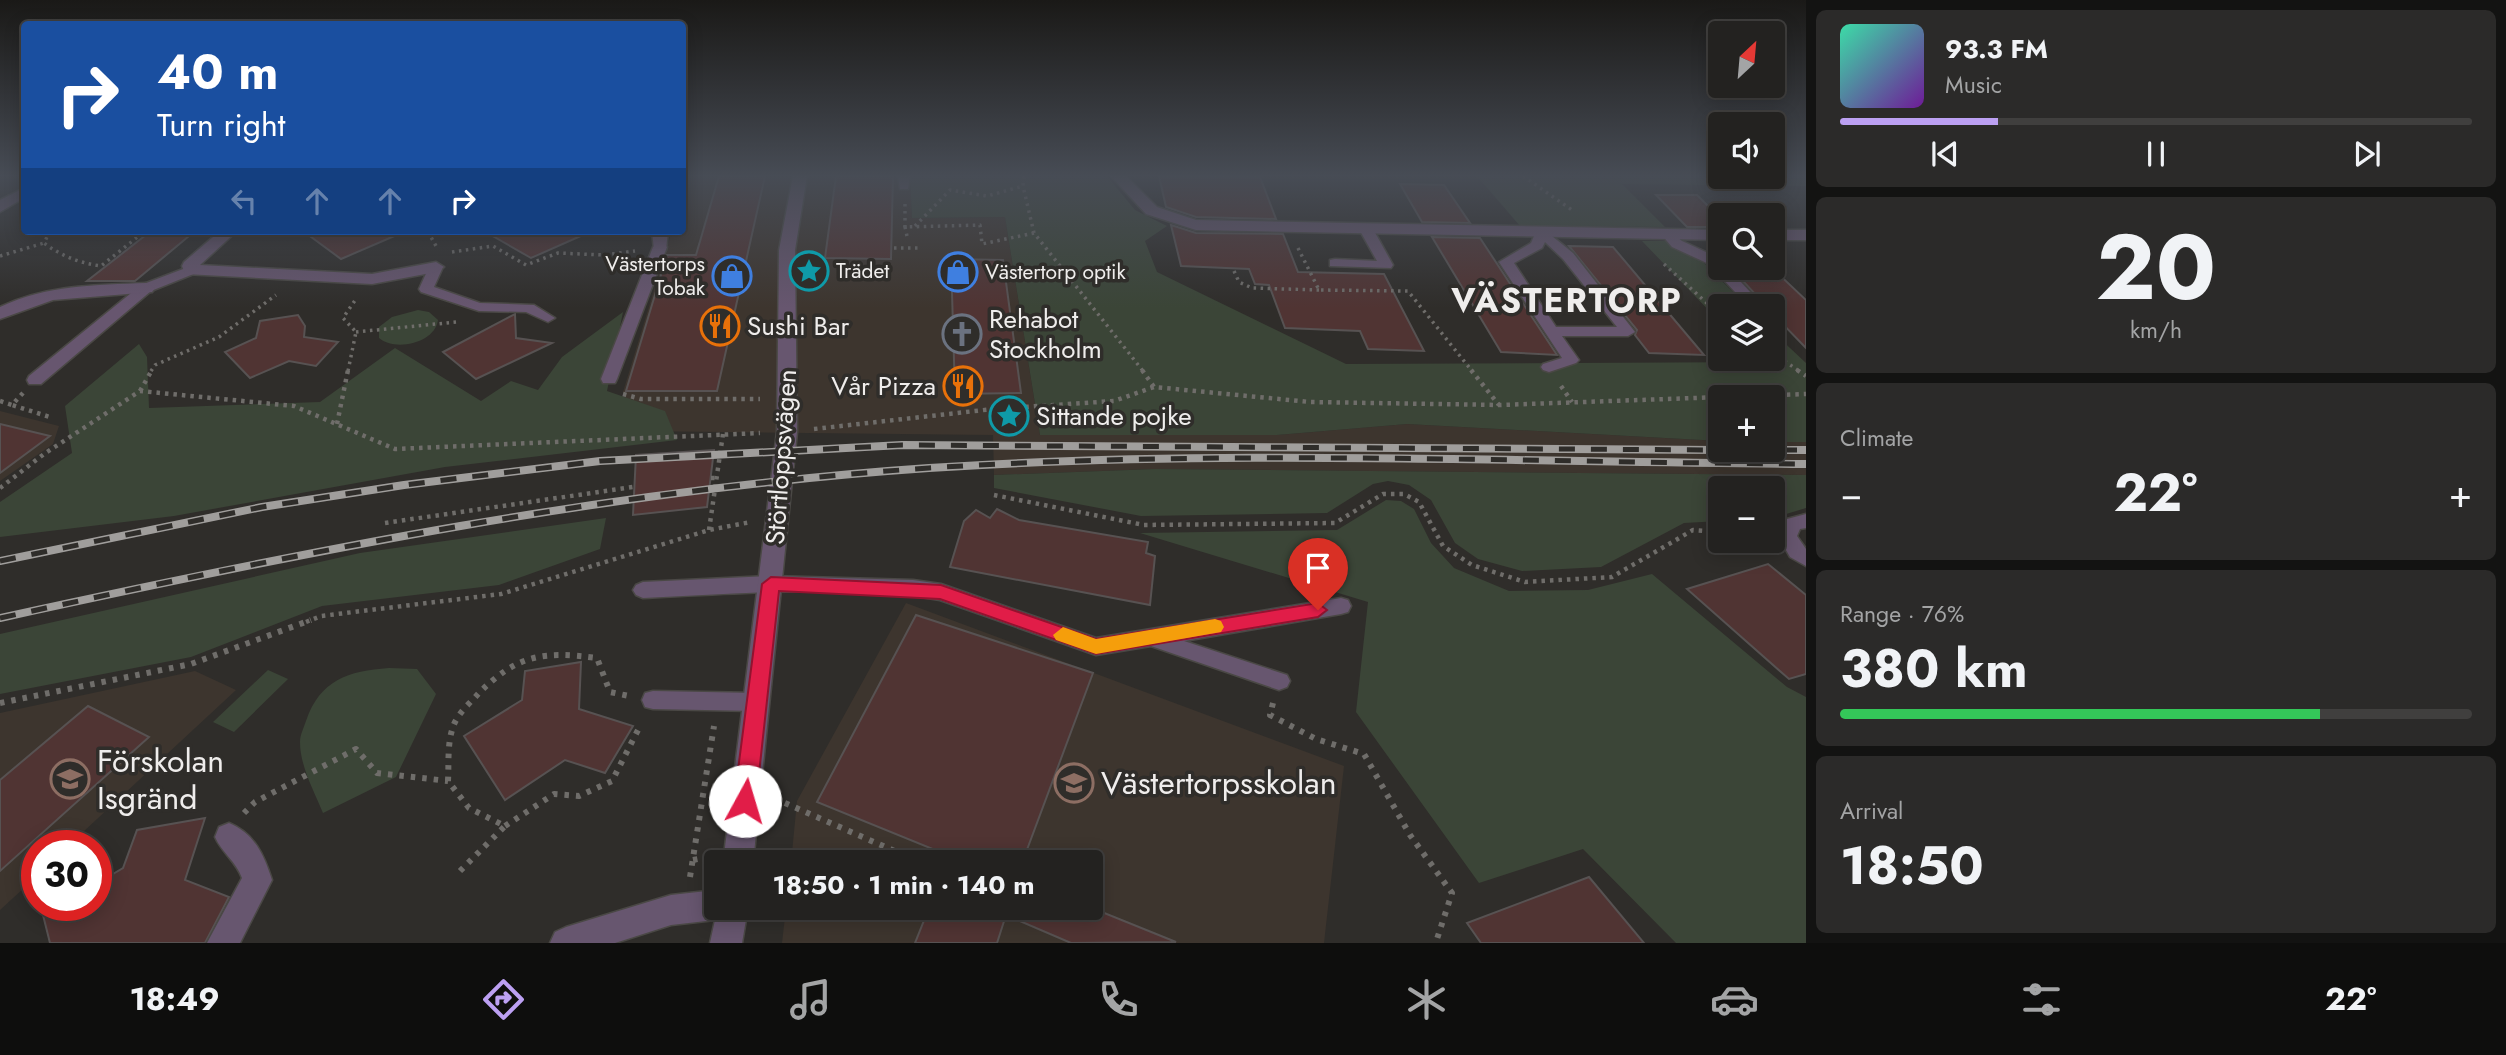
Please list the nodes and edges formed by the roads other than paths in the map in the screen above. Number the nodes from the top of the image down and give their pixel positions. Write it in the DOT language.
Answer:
graph roads {
  1 [pos="792,220"];
  2 [pos="1172,220"];
  3 [pos="1366,229"];
  4 [pos="1542,232"];
  5 [pos="1668,234"];
  6 [pos="225,235"];
  7 [pos="1708,235"];
  8 [pos="1785,236"];
  9 [pos="1804,238"];
  10 [pos="660,239"];
  11 [pos="1335,263"];
  12 [pos="436,267"];
  13 [pos="191,270"];
  14 [pos="146,288"];
  15 [pos="1745,294"];
  16 [pos="0,314"];
  17 [pos="548,318"];
  18 [pos="1553,331"];
  19 [pos="1549,367"];
  20 [pos="609,379"];
  21 [pos="35,380"];
  22 [pos="1806,521"];
  23 [pos="1806,559"];
  24 [pos="771,584"];
  25 [pos="643,590"];
  26 [pos="1340,607"];
  27 [pos="1147,637"];
  28 [pos="1279,681"];
  29 [pos="653,700"];
  30 [pos="756,702"];
  31 [pos="229,837"];
  32 [pos="740,850"];
  33 [pos="704,907"];
  34 [pos="731,920"];
  35 [pos="223,943"];
  36 [pos="566,943"];
  37 [pos="726,943"];
  1 -- 24 [label="street, Störtloppsvägen"];
  2 -- 3 [label="street"];
  3 -- 4 [label="street"];
  3 -- 11 [label="lane"];
  4 -- 5 [label="street"];
  4 -- 18 [label="lane"];
  4 -- 18 [label="lane"];
  5 -- 7 [label="street"];
  5 -- 15 [label="lane"];
  6 -- 13 [label="street"];
  8 -- 9 [label="street"];
  10 -- 20 [label="lane"];
  12 -- 13 [label="street"];
  12 -- 17 [label="lane"];
  13 -- 14 [label="lane"];
  14 -- 16 [label="street"];
  14 -- 21 [label="lane"];
  18 -- 19 [label="lane"];
  22 -- 23 [label="lane"];
  24 -- 25 [label="lane"];
  24 -- 27 [label="lane"];
  24 -- 30 [label="street, Störtloppsvägen"];
  26 -- 27 [label="lane"];
  27 -- 28 [label="lane"];
  29 -- 30 [label="lane"];
  30 -- 32 [label="street, Störtloppsvägen"];
  31 -- 35 [label="street"];
  33 -- 36 [label="street"];
  34 -- 37 [label="street"];
}
